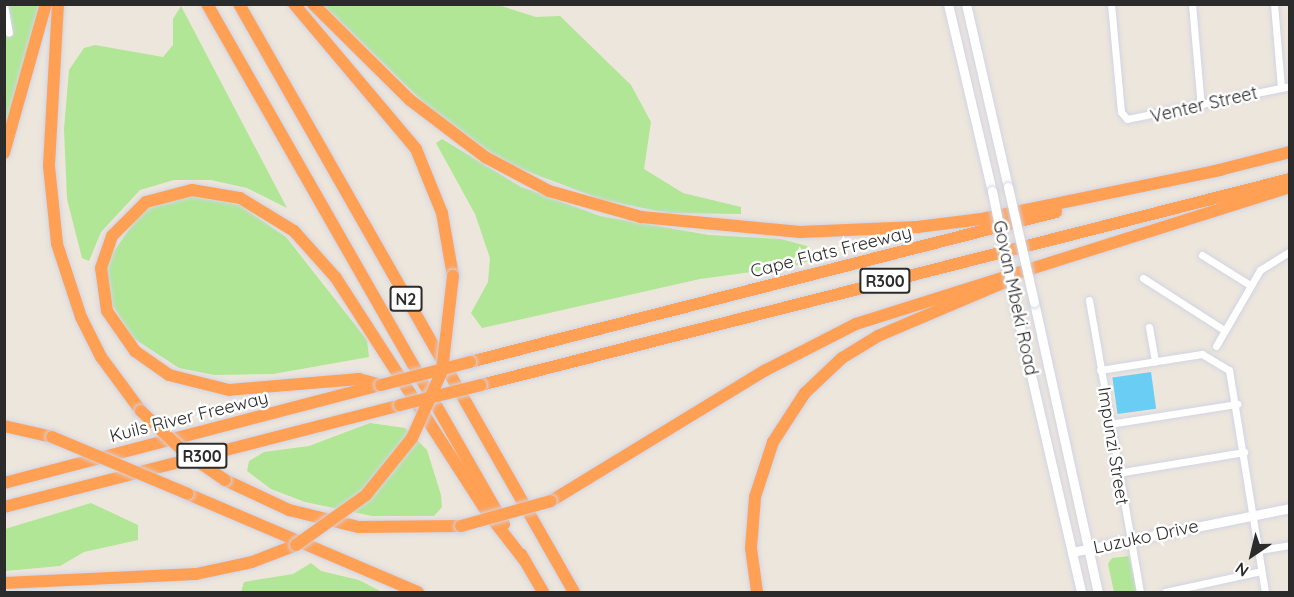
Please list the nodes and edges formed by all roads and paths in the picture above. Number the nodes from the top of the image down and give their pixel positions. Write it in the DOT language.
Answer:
graph roads {
  1 [pos="46,4"];
  2 [pos="58,4"];
  3 [pos="207,4"];
  4 [pos="239,4"];
  5 [pos="294,4"];
  6 [pos="313,4"];
  7 [pos="948,4"];
  8 [pos="966,4"];
  9 [pos="1111,4"];
  10 [pos="1192,4"];
  11 [pos="1274,4"];
  12 [pos="4,5"];
  13 [pos="9,33"];
  14 [pos="1290,86"];
  15 [pos="1281,88"];
  16 [pos="1201,106"];
  17 [pos="1290,152"];
  18 [pos="4,153"];
  19 [pos="1221,170"];
  20 [pos="1290,178"];
  21 [pos="1290,187"];
  22 [pos="1290,251"];
  23 [pos="1202,255"];
  24 [pos="1046,262"];
  25 [pos="1143,278"];
  26 [pos="1250,285"];
  27 [pos="1089,300"];
  28 [pos="1149,327"];
  29 [pos="1224,330"];
  30 [pos="1216,346"];
  31 [pos="1155,361"];
  32 [pos="1100,370"];
  33 [pos="381,385"];
  34 [pos="1237,404"];
  35 [pos="1109,424"];
  36 [pos="4,426"];
  37 [pos="1244,452"];
  38 [pos="1117,473"];
  39 [pos="4,483"];
  40 [pos="4,507"];
  41 [pos="1290,508"];
  42 [pos="1255,515"];
  43 [pos="1129,541"];
  44 [pos="1290,545"];
  45 [pos="1088,549"];
  46 [pos="1259,550"];
  47 [pos="1072,552"];
  48 [pos="525,561"];
  49 [pos="1261,571"];
  50 [pos="4,583"];
  51 [pos="418,592"];
  52 [pos="543,592"];
  53 [pos="574,592"];
  54 [pos="757,592"];
  55 [pos="1081,592"];
  56 [pos="1098,592"];
  57 [pos="1140,592"];
  58 [pos="1165,592"];
  59 [pos="1265,592"];
  1 -- 18 [label="highway"];
  2 -- 24 [label="highway, bridge"];
  3 -- 48 [label="highway, N2"];
  4 -- 53 [label="highway, N2"];
  5 -- 50 [label="highway, bridge"];
  6 -- 19 [label="highway"];
  7 -- 47 [label="main road, Govan Mbeki Road, bridge"];
  8 -- 45 [label="main road, Govan Mbeki Road, bridge"];
  9 -- 16 [label="street, Venter Street"];
  10 -- 16 [label="street"];
  11 -- 15 [label="street"];
  12 -- 13 [label="street"];
  14 -- 15 [label="street, Venter Street"];
  15 -- 16 [label="street, Venter Street"];
  17 -- 19 [label="highway, Cape Flats Freeway / R300"];
  19 -- 33 [label="highway, Cape Flats Freeway / R300, bridge"];
  20 -- 40 [label="highway, R300, bridge"];
  21 -- 24 [label="highway"];
  22 -- 26 [label="street"];
  23 -- 26 [label="street"];
  24 -- 54 [label="highway"];
  25 -- 29 [label="street"];
  26 -- 29 [label="street"];
  27 -- 32 [label="street, Impunzi Street"];
  28 -- 31 [label="street"];
  29 -- 30 [label="street"];
  31 -- 32 [label="street"];
  31 -- 34 [label="street"];
  32 -- 35 [label="street, Impunzi Street"];
  33 -- 39 [label="highway, Kuils River Freeway / R300"];
  33 -- 48 [label="highway"];
  34 -- 35 [label="street"];
  34 -- 37 [label="street"];
  35 -- 38 [label="street, Impunzi Street"];
  36 -- 51 [label="highway, bridge"];
  37 -- 38 [label="street"];
  37 -- 42 [label="street"];
  38 -- 43 [label="street, Impunzi Street"];
  41 -- 42 [label="main road, Luzuko Drive"];
  42 -- 43 [label="main road, Luzuko Drive"];
  42 -- 46 [label="street"];
  43 -- 45 [label="main road, Luzuko Drive"];
  43 -- 57 [label="street, Impunzi Street"];
  44 -- 46 [label="street"];
  45 -- 47 [label="main road, Luzuko Drive"];
  45 -- 56 [label="main road, Govan Mbeki Road"];
  46 -- 49 [label="street"];
  47 -- 55 [label="main road, Govan Mbeki Road"];
  48 -- 52 [label="highway, N2"];
  49 -- 58 [label="street"];
  49 -- 59 [label="street"];
}
